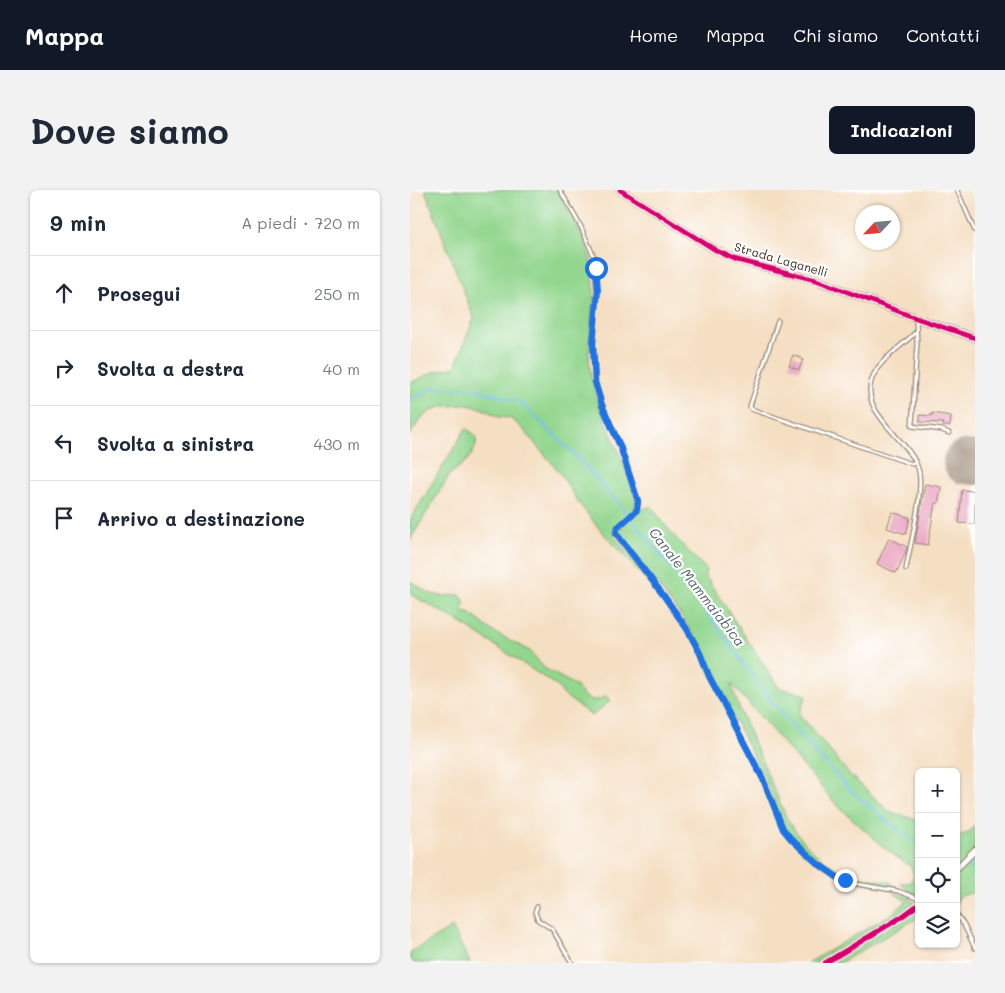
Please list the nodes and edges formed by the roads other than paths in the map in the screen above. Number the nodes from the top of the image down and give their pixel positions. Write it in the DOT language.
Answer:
graph roads {
  1 [pos="560,190"];
  2 [pos="620,190"];
  3 [pos="957,190"];
  4 [pos="975,231"];
  5 [pos="916,318"];
  6 [pos="778,321"];
  7 [pos="916,332"];
  8 [pos="975,338"];
  9 [pos="950,433"];
  10 [pos="916,463"];
  11 [pos="906,569"];
  12 [pos="975,850"];
  13 [pos="960,864"];
  14 [pos="915,897"];
  15 [pos="537,907"];
  16 [pos="915,907"];
  17 [pos="960,920"];
  18 [pos="975,948"];
  19 [pos="572,963"];
  20 [pos="825,963"];
  1 -- 14 [label="lane"];
  2 -- 5 [label="street, Strada Laganelli"];
  3 -- 4 [label="lane"];
  5 -- 7 [label="lane"];
  5 -- 8 [label="street, Strada Laganelli"];
  6 -- 10 [label="lane"];
  7 -- 9 [label="lane"];
  7 -- 10 [label="lane"];
  10 -- 11 [label="lane"];
  12 -- 13 [label="street"];
  15 -- 19 [label="lane"];
  16 -- 20 [label="street"];
  17 -- 18 [label="lane"];
}
